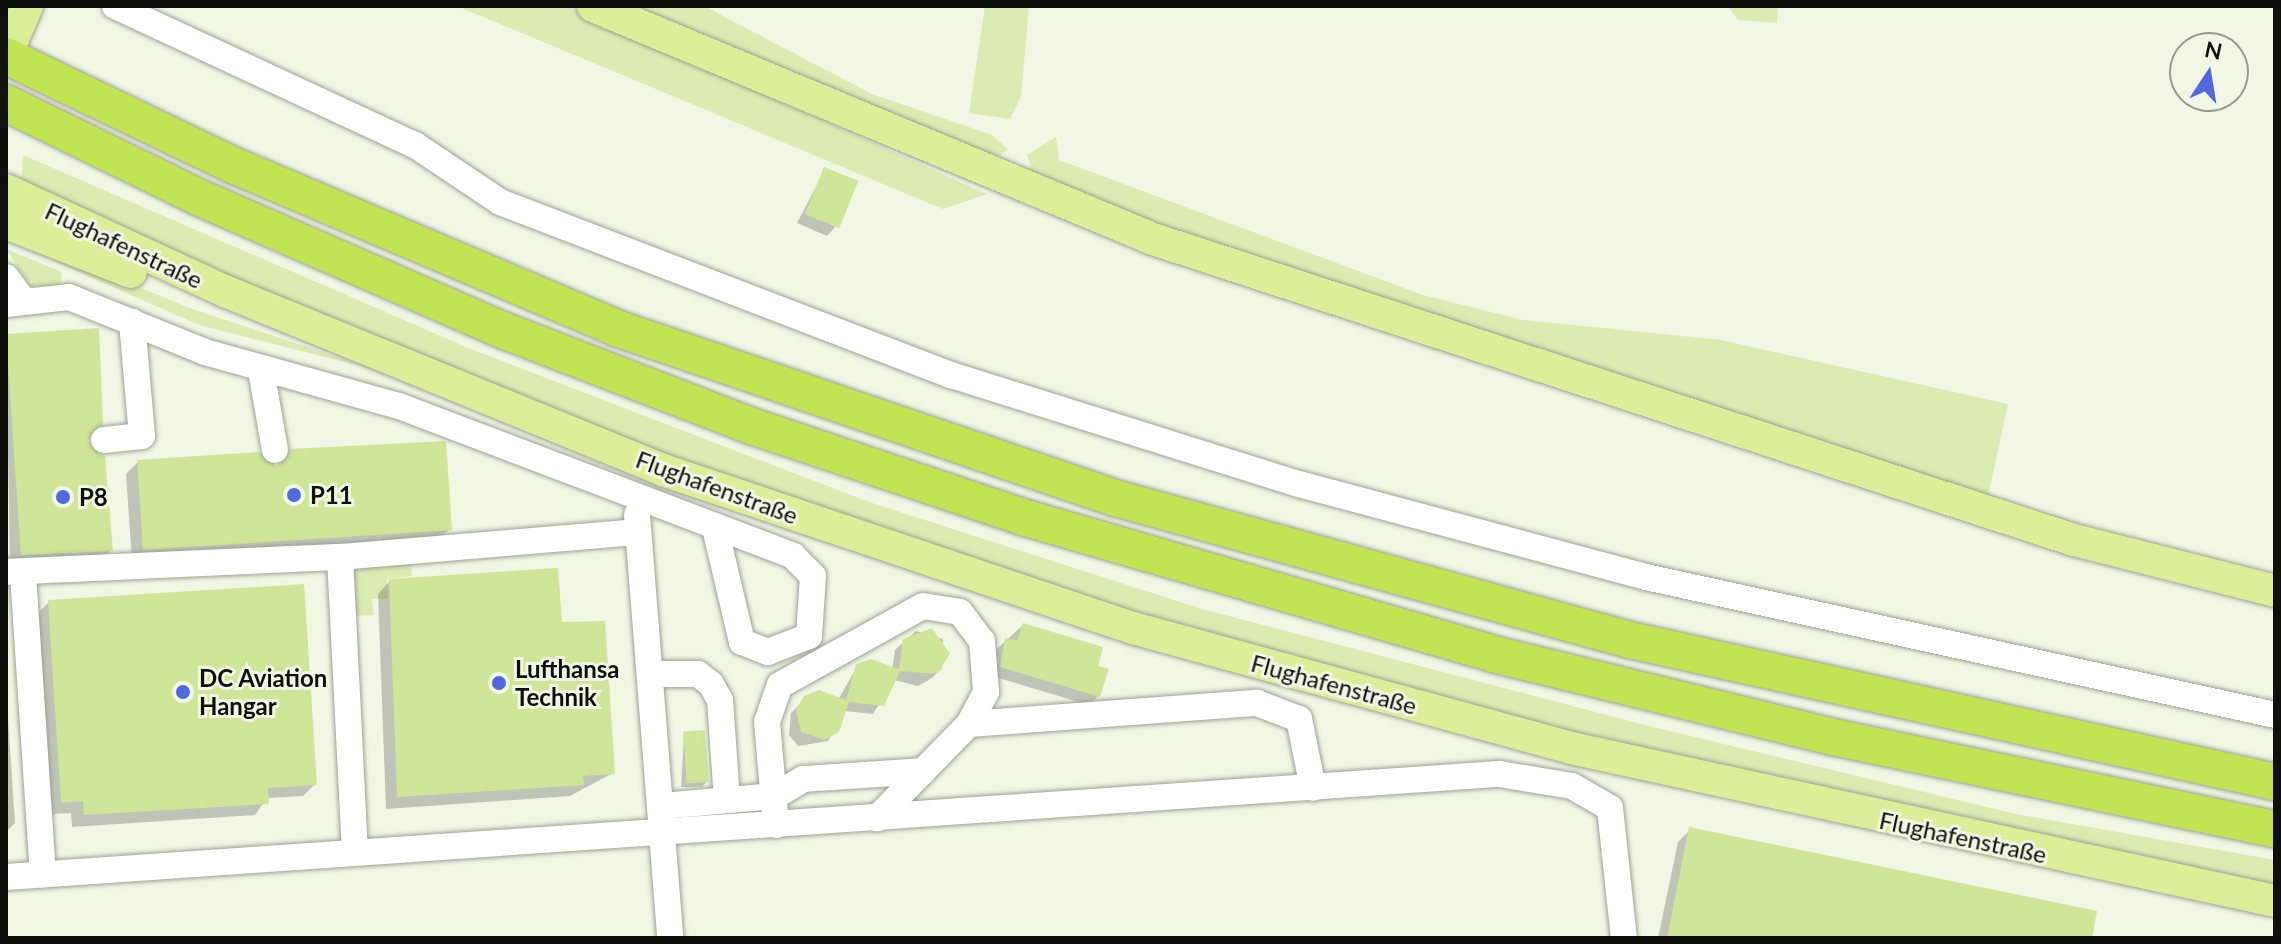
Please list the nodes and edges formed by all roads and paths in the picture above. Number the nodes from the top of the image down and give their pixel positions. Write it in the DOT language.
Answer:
graph roads {
  1 [pos="27,6"];
  2 [pos="115,6"];
  3 [pos="593,6"];
  4 [pos="6,55"];
  5 [pos="6,103"];
  6 [pos="6,190"];
  7 [pos="6,223"];
  8 [pos="6,277"];
  9 [pos="14,302"];
  10 [pos="132,321"];
  11 [pos="261,370"];
  12 [pos="421,371"];
  13 [pos="104,440"];
  14 [pos="275,450"];
  15 [pos="636,498"];
  16 [pos="715,528"];
  17 [pos="638,532"];
  18 [pos="340,557"];
  19 [pos="14,573"];
  20 [pos="2275,591"];
  21 [pos="651,674"];
  22 [pos="2275,715"];
  23 [pos="969,724"];
  24 [pos="923,771"];
  25 [pos="2275,782"];
  26 [pos="1313,788"];
  27 [pos="775,796"];
  28 [pos="727,800"];
  29 [pos="662,806"];
  30 [pos="877,818"];
  31 [pos="776,825"];
  32 [pos="2275,829"];
  33 [pos="664,833"];
  34 [pos="355,853"];
  35 [pos="43,874"];
  36 [pos="6,877"];
  37 [pos="2275,901"];
  38 [pos="670,938"];
  39 [pos="1624,938"];
  1 -- 4 [label="main road"];
  2 -- 22 [label="street"];
  3 -- 20 [label="main road"];
  4 -- 25 [label="highway"];
  5 -- 32 [label="highway"];
  6 -- 12 [label="main road, Flughafenstraße"];
  7 -- 12 [label="main road, Flughafenstraße"];
  8 -- 9 [label="street"];
  9 -- 10 [label="street"];
  10 -- 11 [label="street"];
  10 -- 13 [label="street"];
  11 -- 14 [label="street"];
  11 -- 15 [label="street"];
  12 -- 37 [label="main road, Flughafenstraße"];
  15 -- 16 [label="street"];
  15 -- 17 [label="street"];
  16 -- 16 [label="street"];
  17 -- 18 [label="street"];
  17 -- 21 [label="street"];
  18 -- 19 [label="street"];
  18 -- 34 [label="street"];
  19 -- 35 [label="street"];
  21 -- 28 [label="street"];
  21 -- 29 [label="street"];
  23 -- 24 [label="street"];
  23 -- 26 [label="street"];
  23 -- 27 [label="street"];
  24 -- 27 [label="street"];
  24 -- 30 [label="street"];
  26 -- 30 [label="street"];
  26 -- 39 [label="street"];
  27 -- 28 [label="street"];
  27 -- 31 [label="street"];
  28 -- 29 [label="street"];
  29 -- 33 [label="street"];
  30 -- 31 [label="street"];
  31 -- 33 [label="street"];
  33 -- 34 [label="street"];
  33 -- 38 [label="street"];
  34 -- 35 [label="street"];
  35 -- 36 [label="street"];
}
